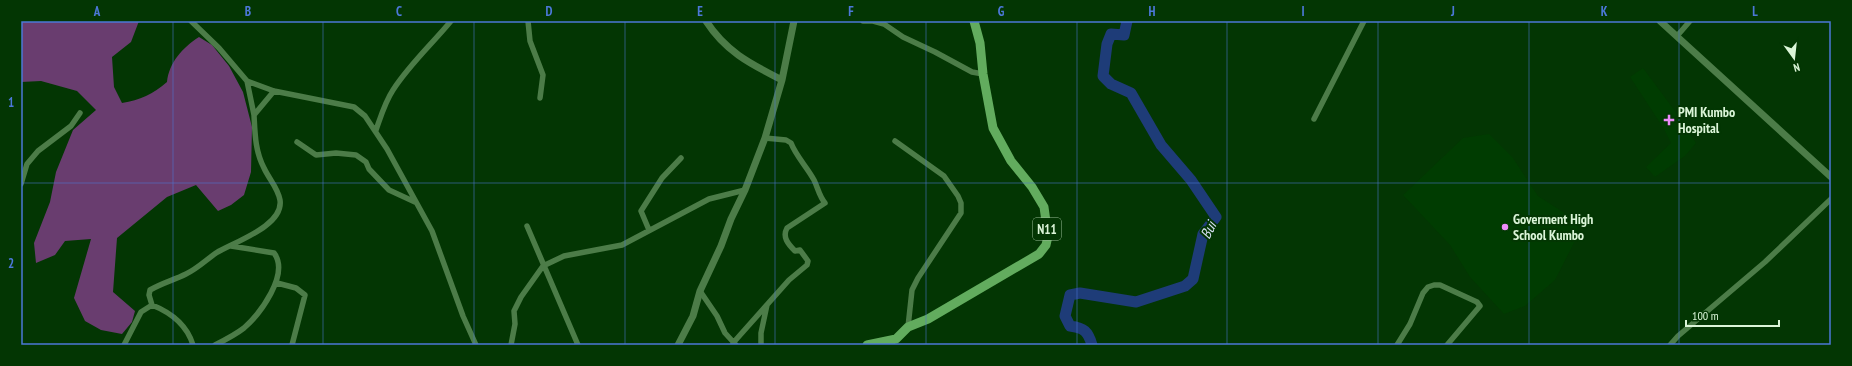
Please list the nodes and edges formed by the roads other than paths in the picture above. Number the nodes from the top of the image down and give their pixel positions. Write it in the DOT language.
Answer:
graph roads {
  1 [pos="192,21"];
  2 [pos="451,21"];
  3 [pos="528,21"];
  4 [pos="706,21"];
  5 [pos="794,21"];
  6 [pos="863,21"];
  7 [pos="872,21"];
  8 [pos="974,21"];
  9 [pos="1364,21"];
  10 [pos="1660,21"];
  11 [pos="1690,21"];
  12 [pos="1677,36"];
  13 [pos="983,74"];
  14 [pos="782,80"];
  15 [pos="247,81"];
  16 [pos="274,91"];
  17 [pos="540,98"];
  18 [pos="80,113"];
  19 [pos="254,115"];
  20 [pos="1314,119"];
  21 [pos="376,130"];
  22 [pos="765,138"];
  23 [pos="896,141"];
  24 [pos="297,142"];
  25 [pos="681,158"];
  26 [pos="1831,177"];
  27 [pos="21,184"];
  28 [pos="745,190"];
  29 [pos="1831,199"];
  30 [pos="416,202"];
  31 [pos="527,226"];
  32 [pos="649,230"];
  33 [pos="231,246"];
  34 [pos="543,266"];
  35 [pos="277,283"];
  36 [pos="700,291"];
  37 [pos="767,305"];
  38 [pos="152,306"];
  39 [pos="908,327"];
  40 [pos="735,344"];
  41 [pos="124,345"];
  42 [pos="193,345"];
  43 [pos="215,345"];
  44 [pos="292,345"];
  45 [pos="476,345"];
  46 [pos="511,345"];
  47 [pos="578,345"];
  48 [pos="678,345"];
  49 [pos="761,345"];
  50 [pos="867,345"];
  51 [pos="1397,345"];
  52 [pos="1447,345"];
  53 [pos="1670,345"];
  1 -- 15 [label="street"];
  2 -- 21 [label="street"];
  3 -- 17 [label="street"];
  4 -- 14 [label="street"];
  5 -- 14 [label="street"];
  6 -- 7 [label="street"];
  7 -- 13 [label="street"];
  8 -- 13 [label="highway, N11"];
  9 -- 20 [label="street"];
  10 -- 12 [label="street"];
  11 -- 12 [label="street"];
  12 -- 26 [label="street"];
  13 -- 39 [label="highway, N11"];
  14 -- 22 [label="street"];
  15 -- 16 [label="street"];
  15 -- 19 [label="street"];
  16 -- 19 [label="street"];
  16 -- 21 [label="street"];
  18 -- 27 [label="street"];
  19 -- 33 [label="street"];
  21 -- 30 [label="street"];
  22 -- 28 [label="street"];
  22 -- 37 [label="street"];
  23 -- 39 [label="street"];
  24 -- 30 [label="street"];
  25 -- 32 [label="street"];
  28 -- 32 [label="street"];
  28 -- 36 [label="street"];
  29 -- 53 [label="street"];
  30 -- 45 [label="street"];
  31 -- 34 [label="street"];
  32 -- 34 [label="street"];
  33 -- 35 [label="street"];
  33 -- 38 [label="street"];
  34 -- 46 [label="street"];
  34 -- 47 [label="street"];
  35 -- 43 [label="street"];
  35 -- 44 [label="street"];
  36 -- 40 [label="street"];
  36 -- 48 [label="street"];
  37 -- 40 [label="street"];
  37 -- 49 [label="street"];
  38 -- 41 [label="street"];
  38 -- 42 [label="street"];
  39 -- 50 [label="highway, N11"];
  51 -- 52 [label="street"];
}
